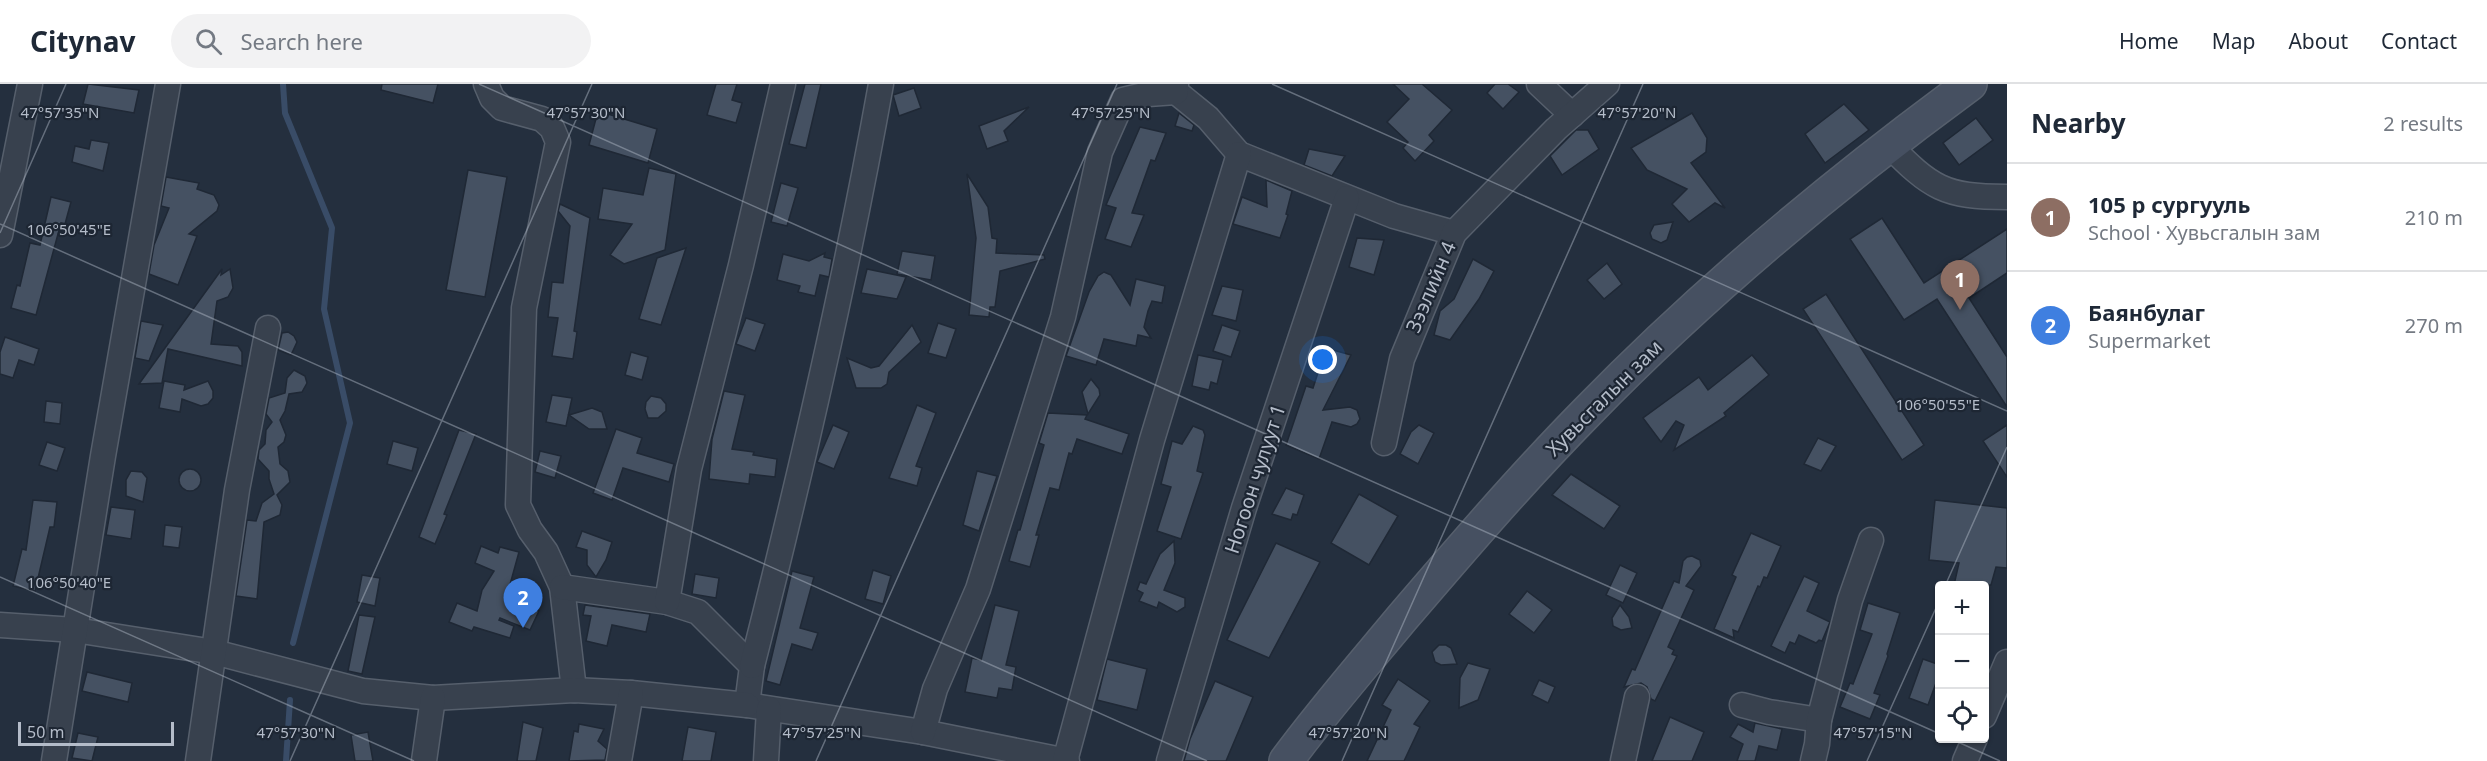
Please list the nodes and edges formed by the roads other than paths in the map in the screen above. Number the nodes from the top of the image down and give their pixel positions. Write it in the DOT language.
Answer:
graph roads {
  1 [pos="30,84"];
  2 [pos="168,84"];
  3 [pos="486,84"];
  4 [pos="783,84"];
  5 [pos="881,84"];
  6 [pos="1539,84"];
  7 [pos="1607,84"];
  8 [pos="1970,84"];
  9 [pos="1176,88"];
  10 [pos="1572,115"];
  11 [pos="1888,144"];
  12 [pos="1239,154"];
  13 [pos="2007,197"];
  14 [pos="1347,198"];
  15 [pos="1454,233"];
  16 [pos="0,235"];
  17 [pos="268,328"];
  18 [pos="1384,443"];
  19 [pos="1871,540"];
  20 [pos="562,587"];
  21 [pos="667,602"];
  22 [pos="0,625"];
  23 [pos="75,630"];
  24 [pos="214,652"];
  25 [pos="2007,662"];
  26 [pos="752,666"];
  27 [pos="574,690"];
  28 [pos="631,693"];
  29 [pos="1637,697"];
  30 [pos="433,698"];
  31 [pos="1989,704"];
  32 [pos="1742,705"];
  33 [pos="758,707"];
  34 [pos="1819,720"];
  35 [pos="923,732"];
  36 [pos="1973,743"];
  37 [pos="54,761"];
  38 [pos="198,761"];
  39 [pos="424,761"];
  40 [pos="619,761"];
  41 [pos="766,761"];
  42 [pos="1066,761"];
  43 [pos="1169,761"];
  44 [pos="1286,761"];
  45 [pos="1623,761"];
  46 [pos="1813,761"];
  47 [pos="1965,761"];
  1 -- 16 [label="street"];
  2 -- 23 [label="street"];
  3 -- 20 [label="street"];
  4 -- 21 [label="street"];
  5 -- 26 [label="street"];
  6 -- 10 [label="street"];
  7 -- 10 [label="street, Зээлийн 4"];
  8 -- 11 [label="main road, Хувьсгалын зам"];
  9 -- 12 [label="street"];
  9 -- 35 [label="street"];
  10 -- 15 [label="street, Зээлийн 4"];
  11 -- 13 [label="street"];
  11 -- 44 [label="main road, Хувьсгалын зам"];
  12 -- 14 [label="street"];
  12 -- 42 [label="street"];
  14 -- 15 [label="street"];
  14 -- 43 [label="street, Ногоон чулуут 1"];
  15 -- 18 [label="street, Зээлийн 4"];
  17 -- 24 [label="street"];
  19 -- 34 [label="street"];
  20 -- 21 [label="street"];
  20 -- 27 [label="street"];
  21 -- 26 [label="street"];
  22 -- 23 [label="street"];
  23 -- 24 [label="street"];
  23 -- 37 [label="street"];
  24 -- 30 [label="street"];
  24 -- 38 [label="street"];
  25 -- 31 [label="street"];
  26 -- 33 [label="street"];
  27 -- 28 [label="street"];
  27 -- 30 [label="street"];
  28 -- 33 [label="street"];
  28 -- 40 [label="street"];
  29 -- 45 [label="street"];
  30 -- 39 [label="street"];
  32 -- 34 [label="street"];
  33 -- 35 [label="street"];
  33 -- 41 [label="street"];
  34 -- 46 [label="street"];
  35 -- 42 [label="street"];
  36 -- 47 [label="street"];
}
